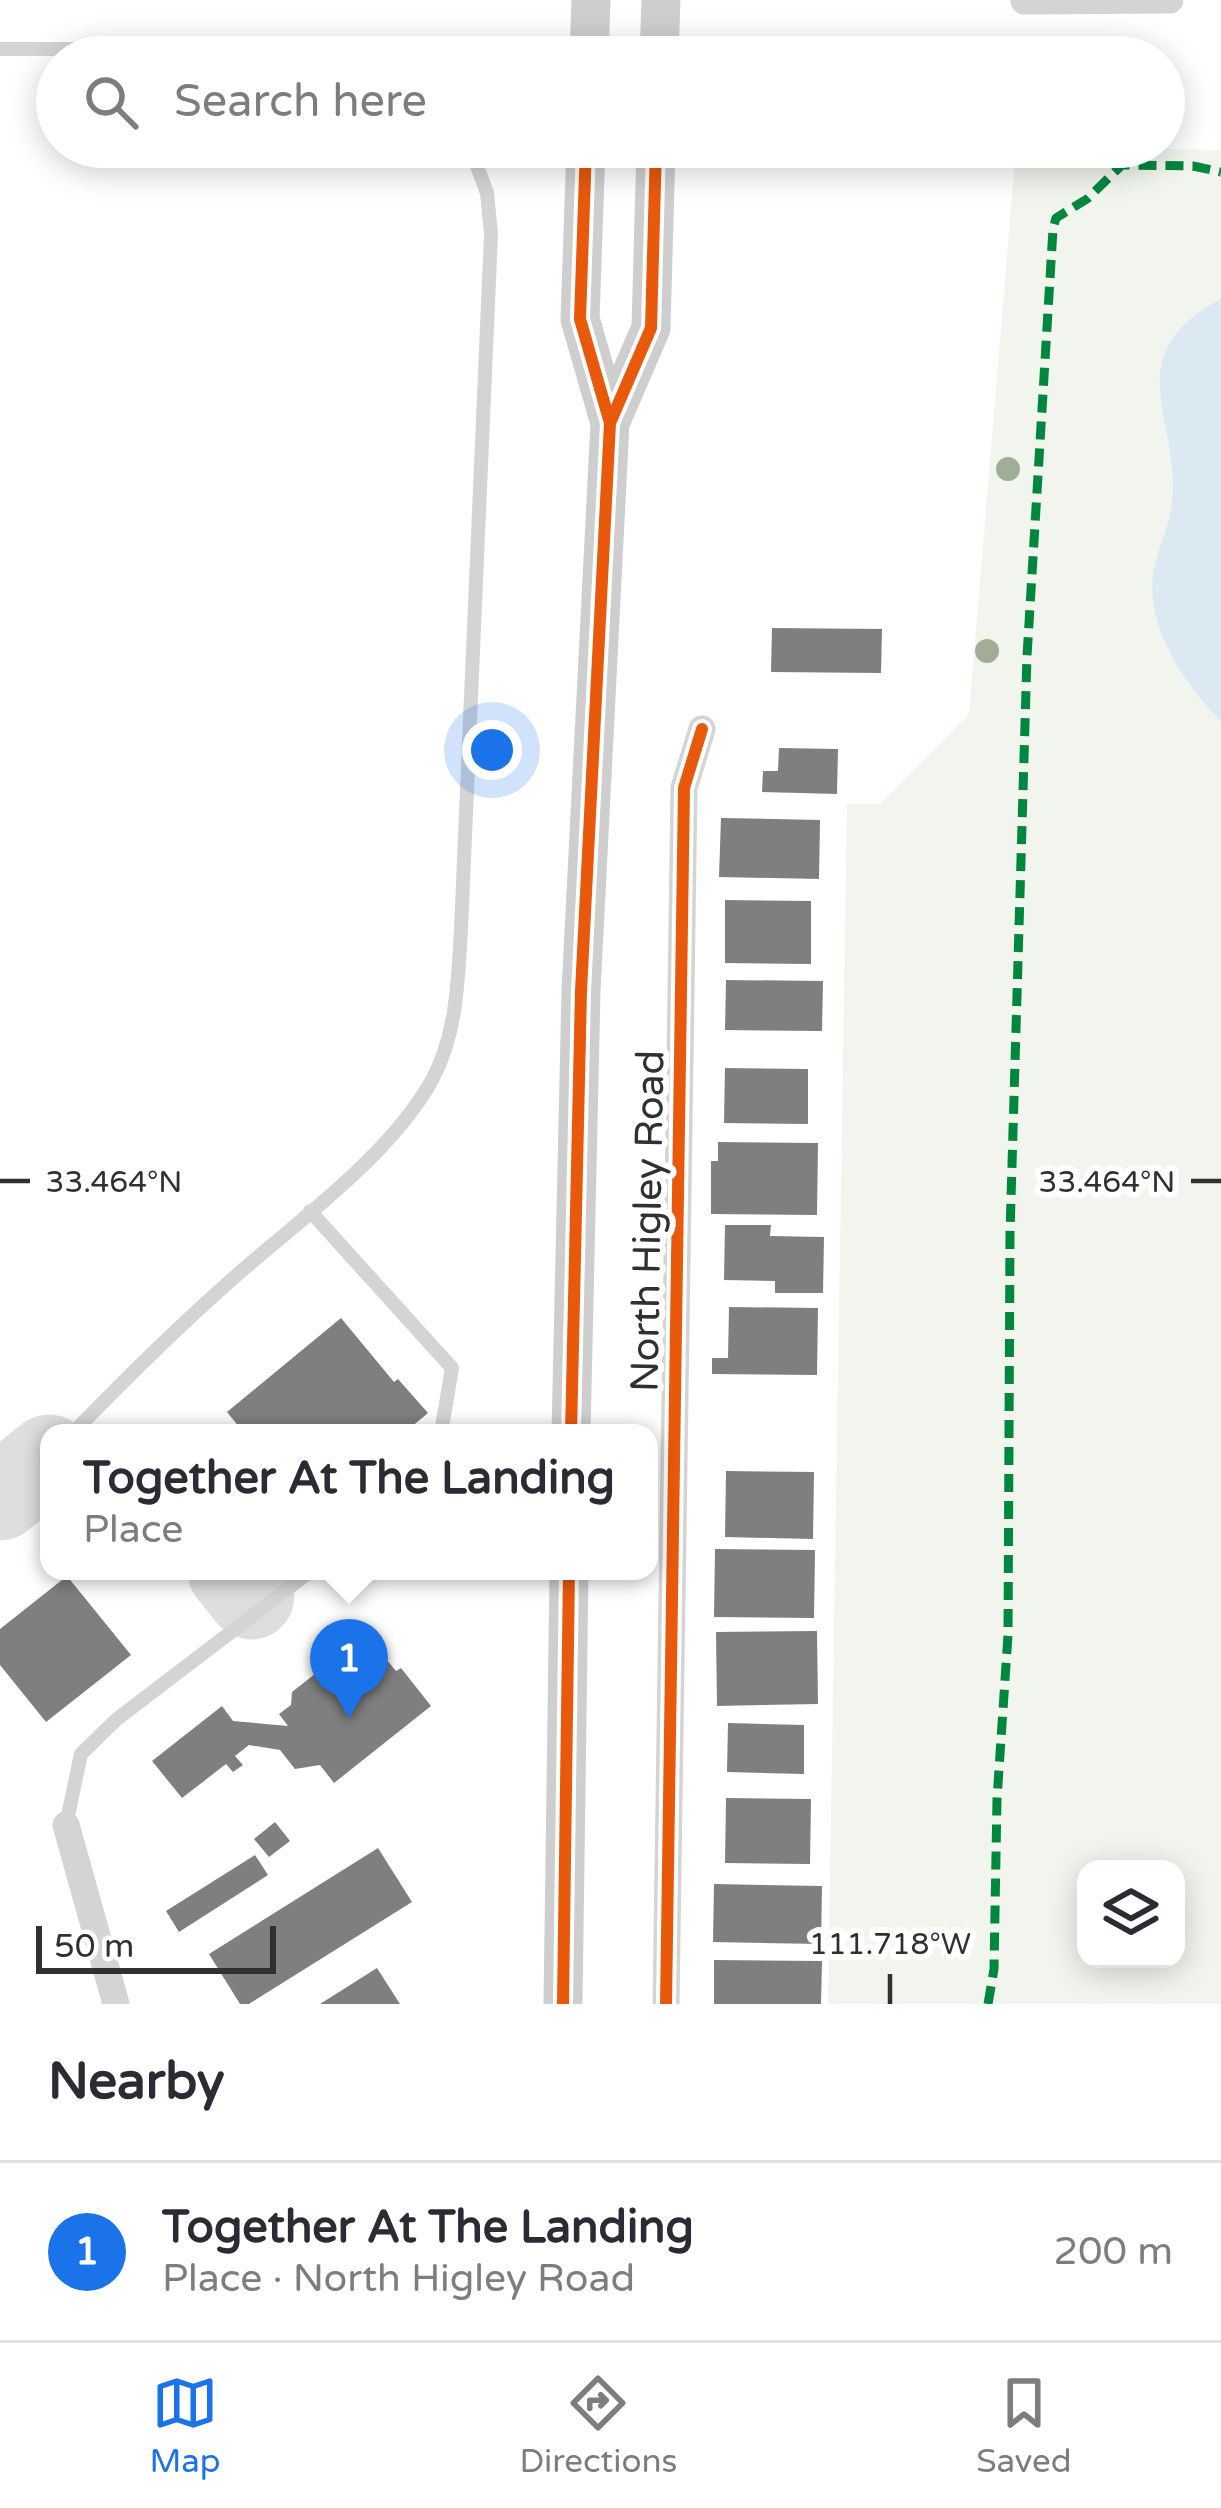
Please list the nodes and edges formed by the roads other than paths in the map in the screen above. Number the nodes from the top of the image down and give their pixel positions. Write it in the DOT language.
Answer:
graph roads {
  1 [pos="591,0"];
  2 [pos="661,0"];
  3 [pos="1170,0"];
  4 [pos="1024,1"];
  5 [pos="590,36"];
  6 [pos="660,36"];
  7 [pos="0,49"];
  8 [pos="36,49"];
  9 [pos="478,168"];
  10 [pos="585,168"];
  11 [pos="655,168"];
  12 [pos="610,422"];
  13 [pos="702,729"];
  14 [pos="310,1211"];
  15 [pos="82,1424"];
  16 [pos="443,1424"];
  17 [pos="572,1424"];
  18 [pos="299,1580"];
  19 [pos="569,1580"];
  20 [pos="66,1825"];
  21 [pos="116,2004"];
  22 [pos="563,2004"];
  23 [pos="666,2004"];
  1 -- 5 [label="main road"];
  2 -- 6 [label="main road"];
  3 -- 4 [label="street"];
  7 -- 8 [label="lane"];
  9 -- 14 [label="lane"];
  10 -- 12 [label="main road, North Higley Road"];
  11 -- 12 [label="main road, North Higley Road"];
  12 -- 17 [label="main road, North Higley Road"];
  13 -- 23 [label="street, North Higley Road"];
  14 -- 15 [label="lane"];
  14 -- 16 [label="lane"];
  18 -- 20 [label="lane"];
  19 -- 22 [label="main road"];
  20 -- 21 [label="street"];
}
